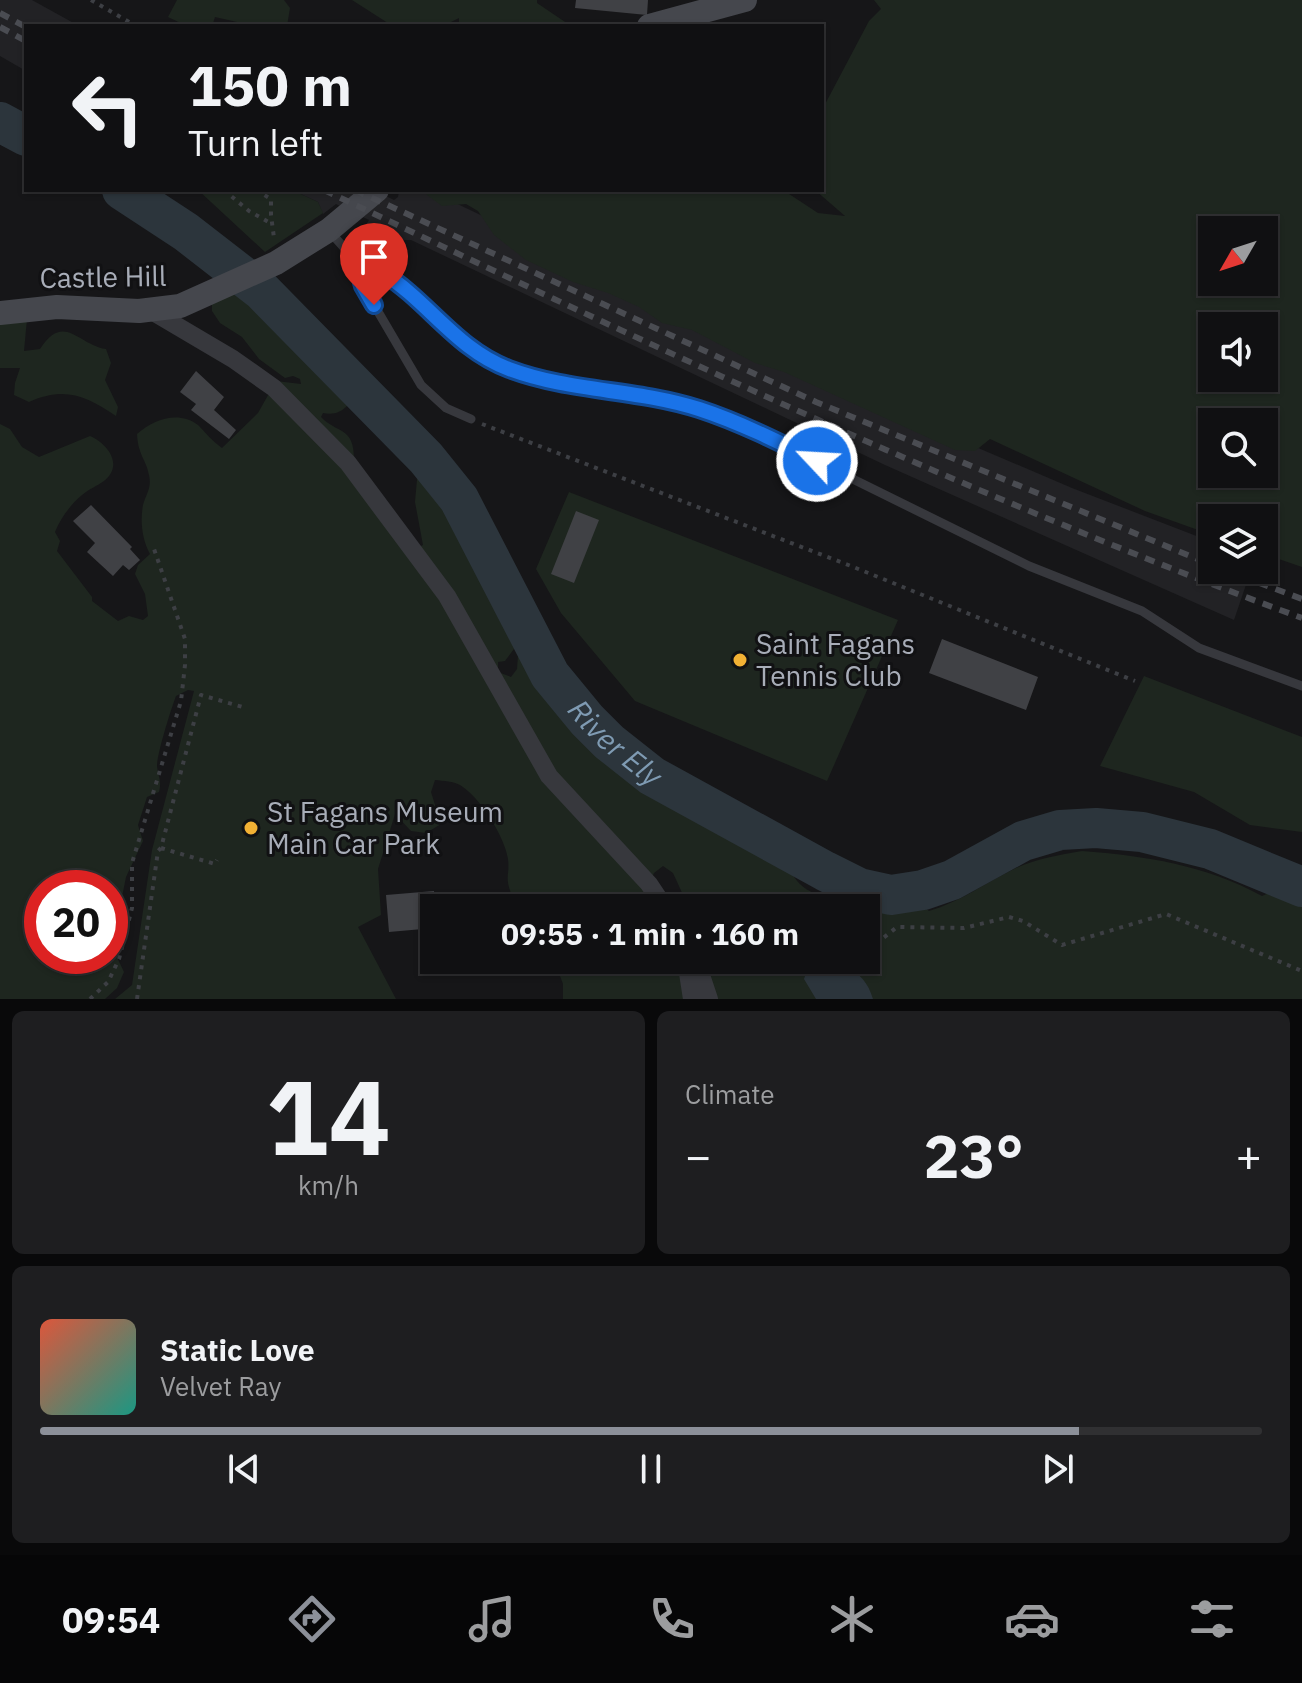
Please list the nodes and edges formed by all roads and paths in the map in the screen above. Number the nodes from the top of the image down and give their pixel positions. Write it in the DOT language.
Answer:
graph roads {
  1 [pos="91,0"];
  2 [pos="745,0"];
  3 [pos="133,24"];
  4 [pos="656,24"];
  5 [pos="226,192"];
  6 [pos="259,192"];
  7 [pos="375,192"];
  8 [pos="272,224"];
  9 [pos="329,230"];
  10 [pos="277,254"];
  11 [pos="356,261"];
  12 [pos="150,310"];
  13 [pos="0,313"];
  14 [pos="471,419"];
  15 [pos="153,546"];
  16 [pos="1135,681"];
  17 [pos="1302,686"];
  18 [pos="246,708"];
  19 [pos="161,848"];
  20 [pos="217,860"];
  21 [pos="656,894"];
  22 [pos="880,941"];
  23 [pos="1302,971"];
  24 [pos="688,974"];
  25 [pos="701,974"];
  26 [pos="90,999"];
  27 [pos="137,999"];
  28 [pos="692,999"];
  29 [pos="709,999"];
  1 -- 3 [label="path"];
  2 -- 4 [label="street"];
  5 -- 8 [label="path"];
  6 -- 8 [label="path"];
  7 -- 9 [label="street, Castle Hill"];
  8 -- 10 [label="path"];
  9 -- 10 [label="street, Castle Hill"];
  9 -- 11 [label="lane"];
  10 -- 12 [label="street, Castle Hill"];
  11 -- 14 [label="lane"];
  11 -- 17 [label="lane"];
  12 -- 13 [label="street, Castle Hill"];
  12 -- 21 [label="street"];
  14 -- 16 [label="path"];
  15 -- 26 [label="path"];
  18 -- 19 [label="path"];
  19 -- 20 [label="path"];
  19 -- 27 [label="path"];
  22 -- 23 [label="path"];
  24 -- 28 [label="street"];
  25 -- 29 [label="street"];
}
